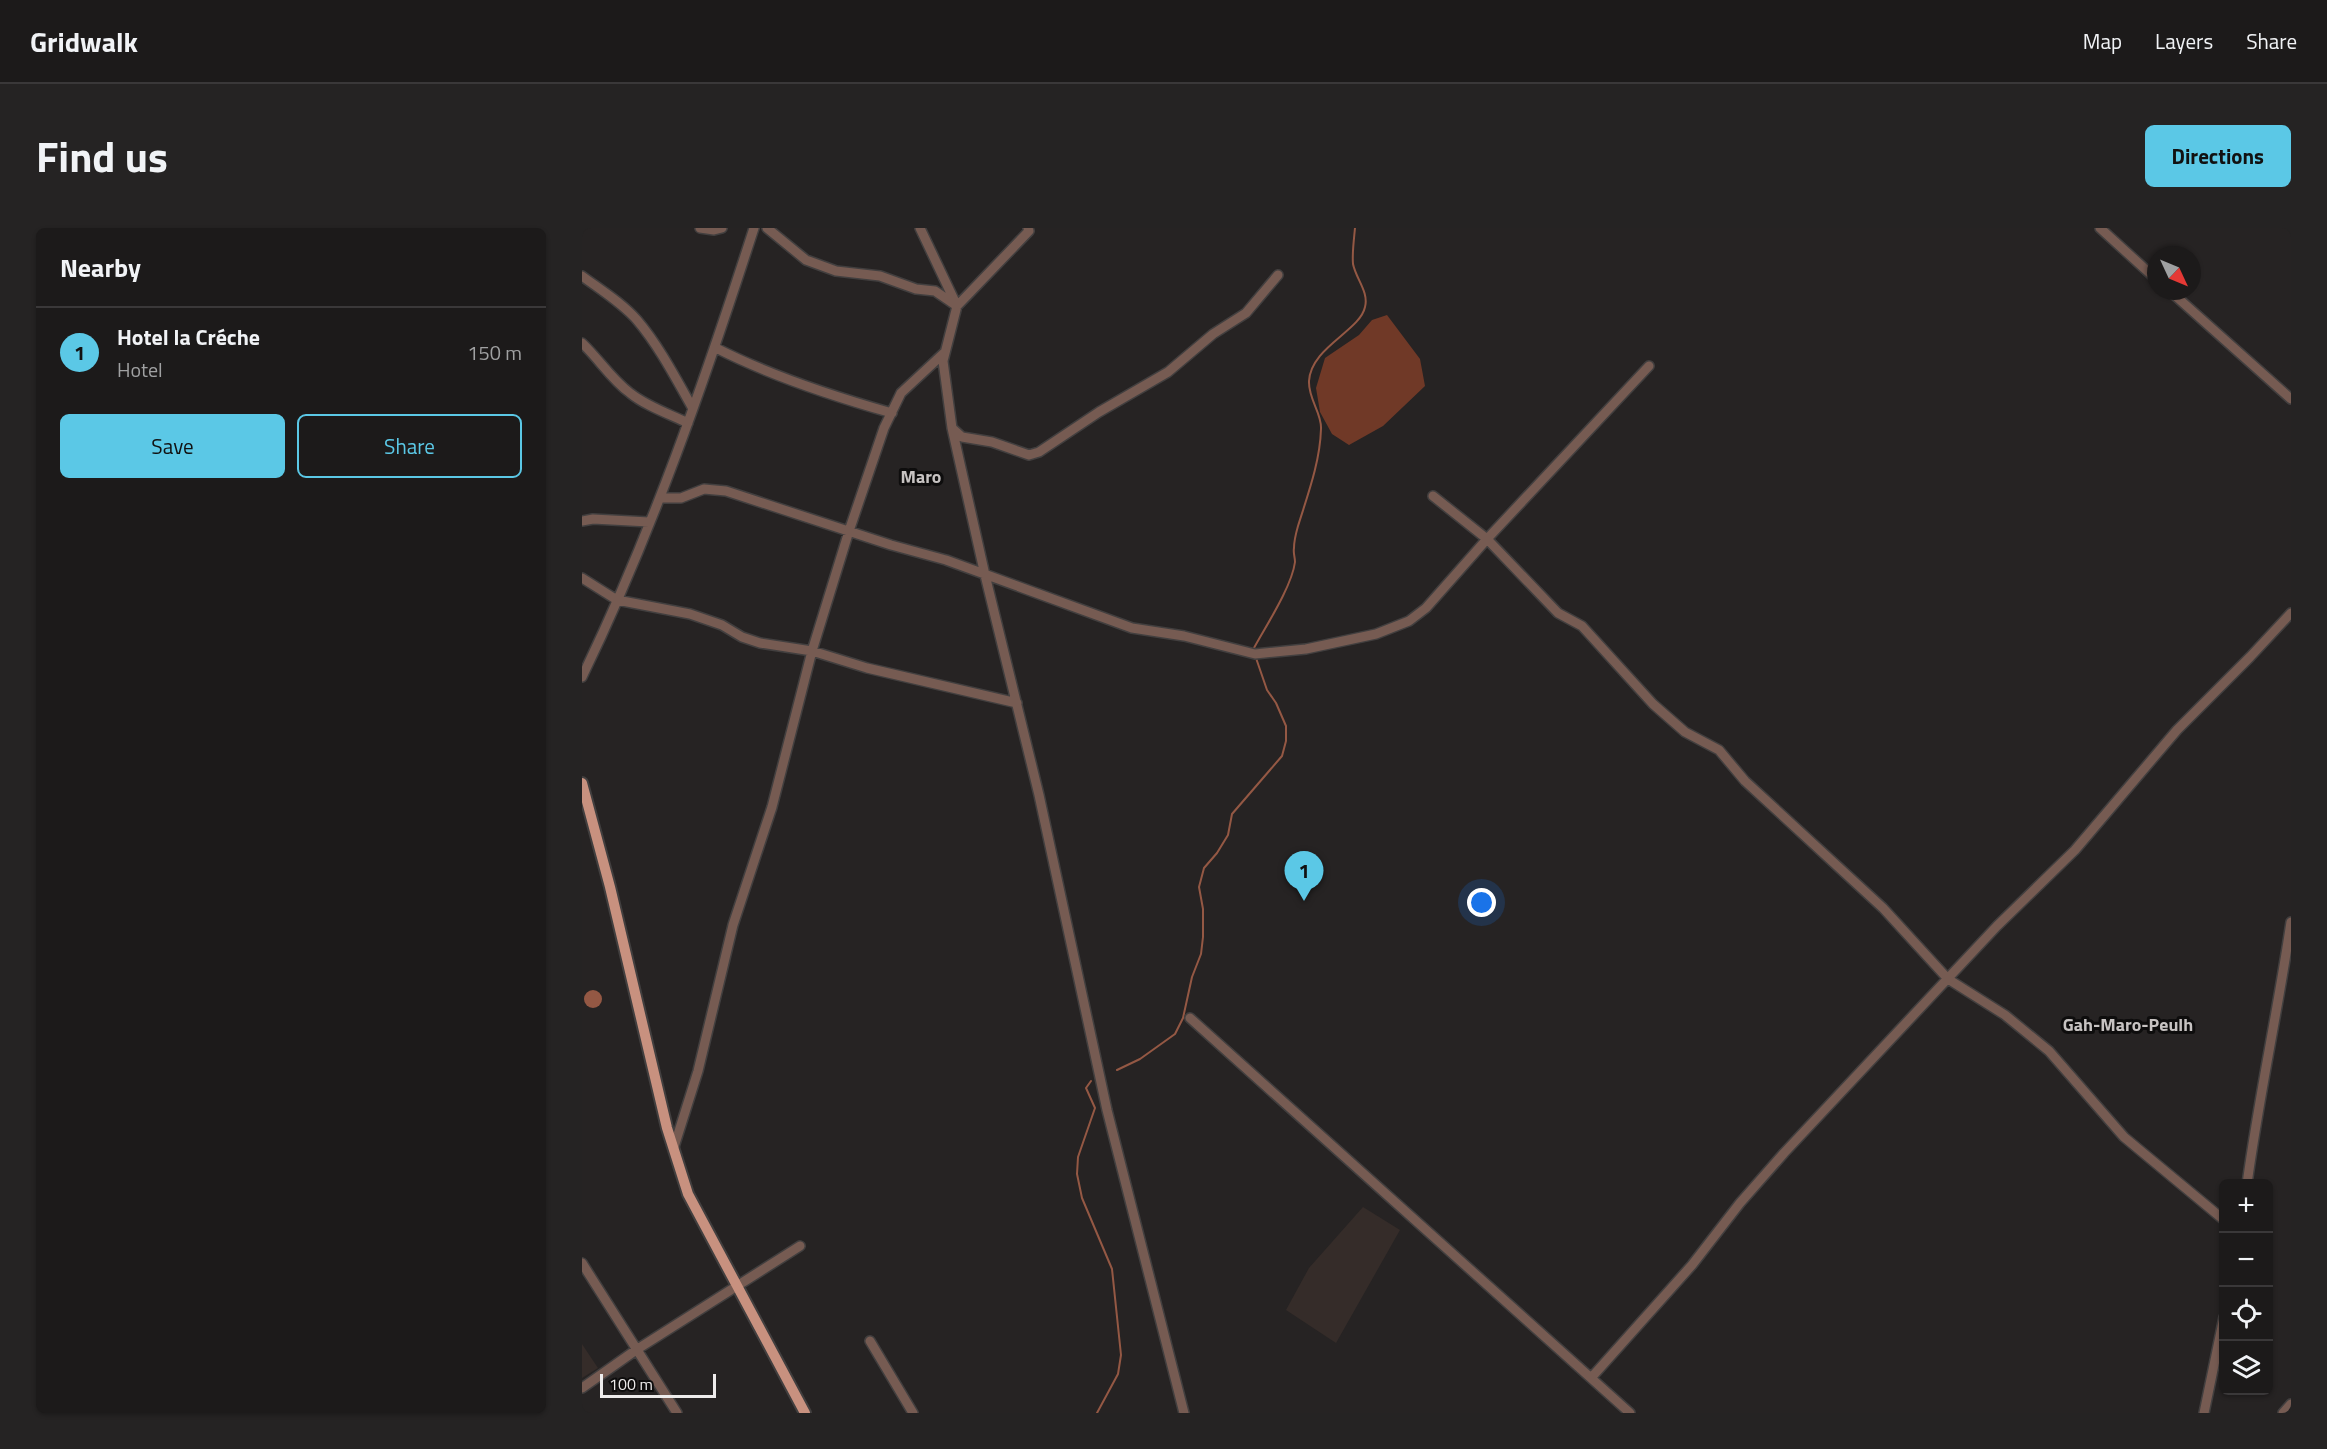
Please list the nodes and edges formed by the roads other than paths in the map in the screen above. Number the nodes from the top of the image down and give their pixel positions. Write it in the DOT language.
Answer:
graph roads {
  1 [pos="700,228"];
  2 [pos="722,228"];
  3 [pos="754,228"];
  4 [pos="767,228"];
  5 [pos="920,228"];
  6 [pos="1028,228"];
  7 [pos="2100,228"];
  8 [pos="2147,271"];
  9 [pos="1278,275"];
  10 [pos="582,276"];
  11 [pos="2180,300"];
  12 [pos="957,306"];
  13 [pos="582,343"];
  14 [pos="716,348"];
  15 [pos="944,353"];
  16 [pos="1649,366"];
  17 [pos="2291,399"];
  18 [pos="692,407"];
  19 [pos="892,413"];
  20 [pos="688,423"];
  21 [pos="952,428"];
  22 [pos="1433,496"];
  23 [pos="660,498"];
  24 [pos="582,521"];
  25 [pos="649,522"];
  26 [pos="849,531"];
  27 [pos="1487,539"];
  28 [pos="985,575"];
  29 [pos="582,578"];
  30 [pos="617,600"];
  31 [pos="2291,613"];
  32 [pos="812,651"];
  33 [pos="582,677"];
  34 [pos="1017,703"];
  35 [pos="582,783"];
  36 [pos="2291,922"];
  37 [pos="1948,979"];
  38 [pos="1190,1018"];
  39 [pos="674,1147"];
  40 [pos="2248,1179"];
  41 [pos="2219,1217"];
  42 [pos="800,1246"];
  43 [pos="582,1263"];
  44 [pos="737,1285"];
  45 [pos="2219,1337"];
  46 [pos="870,1341"];
  47 [pos="636,1350"];
  48 [pos="1591,1378"];
  49 [pos="582,1388"];
  50 [pos="2291,1404"];
  51 [pos="677,1413"];
  52 [pos="805,1413"];
  53 [pos="913,1413"];
  54 [pos="1184,1413"];
  55 [pos="1630,1413"];
  56 [pos="2204,1413"];
  57 [pos="2283,1413"];
  1 -- 2 [label="street"];
  3 -- 14 [label="street"];
  4 -- 12 [label="street"];
  5 -- 12 [label="street"];
  6 -- 12 [label="street"];
  7 -- 8 [label="street"];
  9 -- 21 [label="street"];
  10 -- 18 [label="street"];
  11 -- 17 [label="street"];
  12 -- 15 [label="street"];
  13 -- 20 [label="street"];
  14 -- 18 [label="street"];
  14 -- 19 [label="street"];
  15 -- 19 [label="street"];
  15 -- 21 [label="street"];
  16 -- 27 [label="street"];
  18 -- 20 [label="street"];
  19 -- 26 [label="street"];
  20 -- 23 [label="street"];
  21 -- 28 [label="street"];
  22 -- 27 [label="street"];
  23 -- 25 [label="street"];
  23 -- 26 [label="street"];
  24 -- 25 [label="street"];
  25 -- 30 [label="street"];
  26 -- 28 [label="street"];
  26 -- 32 [label="street"];
  27 -- 28 [label="street"];
  27 -- 37 [label="street"];
  28 -- 34 [label="street"];
  29 -- 30 [label="street"];
  30 -- 32 [label="street"];
  30 -- 33 [label="street"];
  31 -- 37 [label="street"];
  32 -- 34 [label="street"];
  32 -- 39 [label="street"];
  34 -- 54 [label="street"];
  35 -- 39 [label="main road"];
  36 -- 40 [label="street"];
  37 -- 41 [label="street"];
  37 -- 48 [label="street"];
  38 -- 48 [label="street"];
  39 -- 44 [label="main road"];
  42 -- 44 [label="street"];
  43 -- 47 [label="street"];
  44 -- 47 [label="street"];
  44 -- 52 [label="main road"];
  45 -- 56 [label="street"];
  46 -- 53 [label="street"];
  47 -- 49 [label="street"];
  47 -- 51 [label="street"];
  48 -- 55 [label="street"];
  50 -- 57 [label="street"];
}
